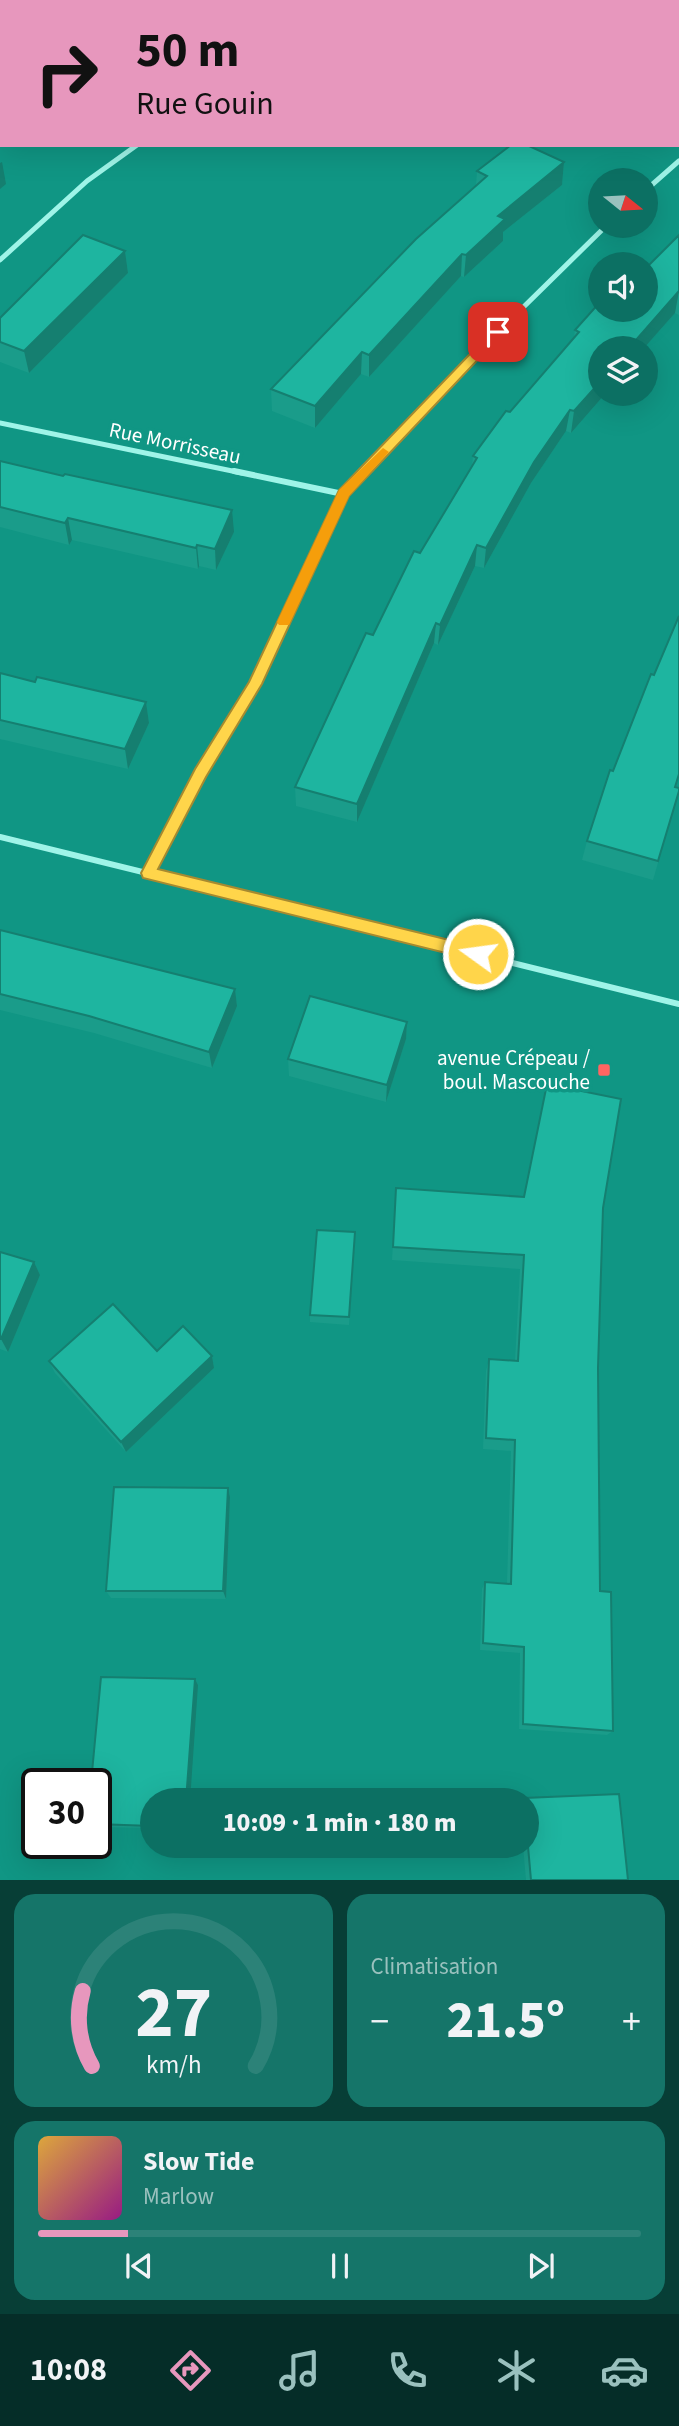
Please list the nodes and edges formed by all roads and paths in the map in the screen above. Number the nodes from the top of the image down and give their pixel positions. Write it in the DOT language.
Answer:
graph roads {
  1 [pos="134,147"];
  2 [pos="679,161"];
  3 [pos="658,179"];
  4 [pos="594,238"];
  5 [pos="0,260"];
  6 [pos="0,424"];
  7 [pos="343,494"];
  8 [pos="0,837"];
  9 [pos="148,873"];
  10 [pos="679,1004"];
  1 -- 5 [label="street"];
  2 -- 3 [label="street"];
  4 -- 7 [label="street"];
  6 -- 7 [label="street, Rue Morrisseau"];
  7 -- 9 [label="street"];
  8 -- 9 [label="street"];
  9 -- 10 [label="street"];
}
